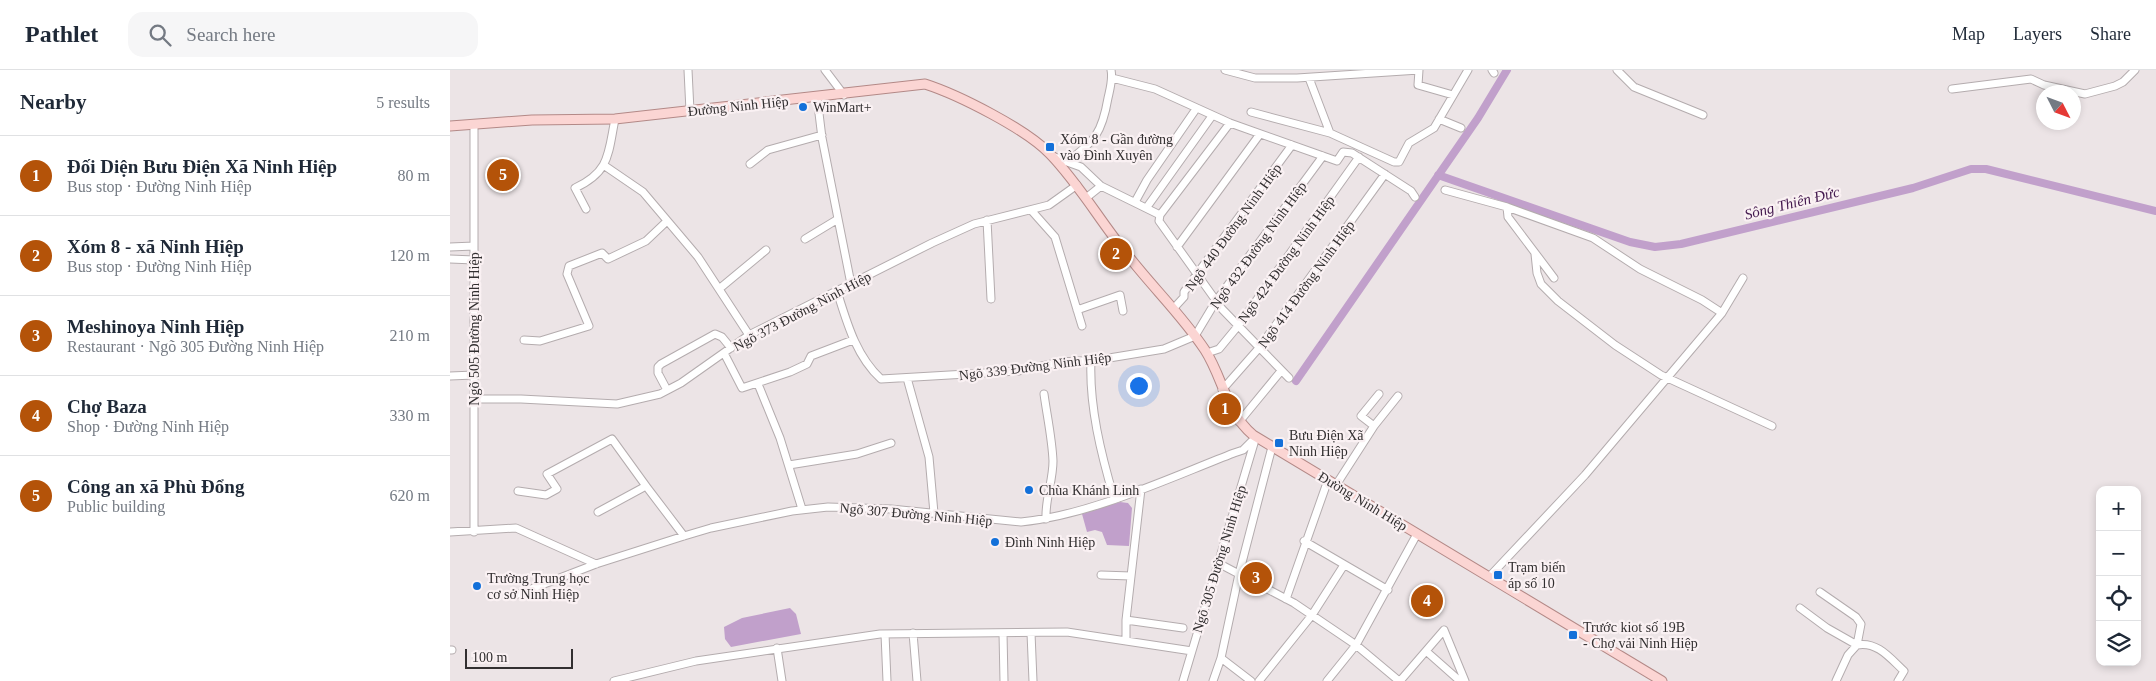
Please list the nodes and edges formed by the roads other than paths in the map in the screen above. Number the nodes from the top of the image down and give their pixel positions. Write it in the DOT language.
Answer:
graph roads {
  1 [pos="688,70"];
  2 [pos="825,70"];
  3 [pos="1226,70"];
  4 [pos="1258,70"];
  5 [pos="1468,70"];
  6 [pos="1617,70"];
  7 [pos="2135,70"];
  8 [pos="1112,73"];
  9 [pos="1255,78"];
  10 [pos="1309,78"];
  11 [pos="1952,89"];
  12 [pos="844,94"];
  13 [pos="1452,95"];
  14 [pos="817,97"];
  15 [pos="1196,109"];
  16 [pos="690,111"];
  17 [pos="1251,112"];
  18 [pos="1703,115"];
  19 [pos="1212,116"];
  20 [pos="1439,119"];
  21 [pos="615,120"];
  22 [pos="1230,123"];
  23 [pos="450,126"];
  24 [pos="474,126"];
  25 [pos="1460,128"];
  26 [pos="1260,134"];
  27 [pos="1330,134"];
  28 [pos="822,135"];
  29 [pos="1292,145"];
  30 [pos="1049,152"];
  31 [pos="1323,156"];
  32 [pos="1359,157"];
  33 [pos="1067,162"];
  34 [pos="750,164"];
  35 [pos="605,166"];
  36 [pos="1385,174"];
  37 [pos="1077,185"];
  38 [pos="1101,186"];
  39 [pos="1445,190"];
  40 [pos="1415,197"];
  41 [pos="1086,198"];
  42 [pos="1135,202"];
  43 [pos="1147,207"];
  44 [pos="1507,207"];
  45 [pos="586,208"];
  46 [pos="1031,210"];
  47 [pos="1160,215"];
  48 [pos="838,219"];
  49 [pos="987,220"];
  50 [pos="666,222"];
  51 [pos="805,239"];
  52 [pos="450,246"];
  53 [pos="474,246"];
  54 [pos="1177,247"];
  55 [pos="766,250"];
  56 [pos="1535,254"];
  57 [pos="450,259"];
  58 [pos="474,260"];
  59 [pos="1197,274"];
  60 [pos="1554,278"];
  61 [pos="1743,278"];
  62 [pos="851,284"];
  63 [pos="719,289"];
  64 [pos="836,291"];
  65 [pos="991,299"];
  66 [pos="1216,301"];
  67 [pos="1173,309"];
  68 [pos="1077,310"];
  69 [pos="1123,311"];
  70 [pos="1722,313"];
  71 [pos="1082,326"];
  72 [pos="1238,326"];
  73 [pos="749,335"];
  74 [pos="1195,336"];
  75 [pos="524,340"];
  76 [pos="853,340"];
  77 [pos="731,348"];
  78 [pos="1259,348"];
  79 [pos="724,353"];
  80 [pos="1207,353"];
  81 [pos="1091,360"];
  82 [pos="1281,371"];
  83 [pos="474,375"];
  84 [pos="450,376"];
  85 [pos="907,378"];
  86 [pos="1289,378"];
  87 [pos="1666,378"];
  88 [pos="758,384"];
  89 [pos="667,390"];
  90 [pos="1222,390"];
  91 [pos="1044,394"];
  92 [pos="1379,394"];
  93 [pos="1398,396"];
  94 [pos="474,399"];
  95 [pos="1239,422"];
  96 [pos="1374,426"];
  97 [pos="1772,426"];
  98 [pos="1256,437"];
  99 [pos="890,443"];
  100 [pos="1272,447"];
  101 [pos="789,465"];
  102 [pos="1332,483"];
  103 [pos="646,486"];
  104 [pos="1141,489"];
  105 [pos="518,491"];
  106 [pos="1114,498"];
  107 [pos="802,510"];
  108 [pos="598,512"];
  109 [pos="934,513"];
  110 [pos="1046,519"];
  111 [pos="450,532"];
  112 [pos="474,532"];
  113 [pos="1417,534"];
  114 [pos="684,536"];
  115 [pos="1304,541"];
  116 [pos="1218,563"];
  117 [pos="596,564"];
  118 [pos="1344,565"];
  119 [pos="1239,574"];
  120 [pos="1100,575"];
  121 [pos="1131,576"];
  122 [pos="1489,577"];
  123 [pos="1388,590"];
  124 [pos="1820,592"];
  125 [pos="513,596"];
  126 [pos="1286,599"];
  127 [pos="1800,608"];
  128 [pos="1312,615"];
  129 [pos="1126,620"];
  130 [pos="1183,628"];
  131 [pos="914,633"];
  132 [pos="1003,633"];
  133 [pos="1031,633"];
  134 [pos="885,634"];
  135 [pos="1126,641"];
  136 [pos="1356,645"];
  137 [pos="1857,645"];
  138 [pos="777,648"];
  139 [pos="1192,651"];
  140 [pos="1426,651"];
  141 [pos="1221,658"];
  142 [pos="614,681"];
  143 [pos="782,681"];
  144 [pos="887,681"];
  145 [pos="917,681"];
  146 [pos="1004,681"];
  147 [pos="1033,681"];
  148 [pos="1183,681"];
  149 [pos="1213,681"];
  150 [pos="1251,681"];
  151 [pos="1259,681"];
  152 [pos="1327,681"];
  153 [pos="1398,681"];
  154 [pos="1460,681"];
  155 [pos="1465,681"];
  156 [pos="1662,681"];
  157 [pos="1836,681"];
  158 [pos="1898,681"];
  1 -- 16 [label="street"];
  2 -- 12 [label="street"];
  3 -- 9 [label="street"];
  4 -- 9 [label="street"];
  5 -- 13 [label="street"];
  6 -- 18 [label="street"];
  7 -- 11 [label="street"];
  8 -- 15 [label="street"];
  8 -- 33 [label="street"];
  9 -- 10 [label="street"];
  10 -- 13 [label="street"];
  10 -- 27 [label="street"];
  12 -- 14 [label="main road, Đường Ninh Hiệp"];
  12 -- 30 [label="main road, Đường Ninh Hiệp"];
  13 -- 20 [label="street"];
  14 -- 16 [label="main road, Đường Ninh Hiệp"];
  14 -- 28 [label="street"];
  15 -- 19 [label="street"];
  15 -- 42 [label="street"];
  16 -- 21 [label="main road, Đường Ninh Hiệp"];
  17 -- 27 [label="street"];
  19 -- 22 [label="street"];
  19 -- 43 [label="street"];
  20 -- 25 [label="street"];
  20 -- 27 [label="street"];
  21 -- 24 [label="main road, Đường Ninh Hiệp"];
  21 -- 35 [label="street"];
  22 -- 26 [label="street"];
  22 -- 47 [label="street"];
  23 -- 24 [label="main road, Đường Ninh Hiệp"];
  24 -- 53 [label="street, Ngõ 505 Đường Ninh Hiệp"];
  26 -- 29 [label="street"];
  26 -- 54 [label="street"];
  28 -- 34 [label="street"];
  28 -- 48 [label="street"];
  29 -- 31 [label="street"];
  29 -- 59 [label="street, Ngõ 440 Đường Ninh Hiệp"];
  30 -- 33 [label="street"];
  30 -- 37 [label="main road, Đường Ninh Hiệp"];
  31 -- 32 [label="street"];
  31 -- 66 [label="street, Ngõ 432 Đường Ninh Hiệp"];
  32 -- 36 [label="street"];
  32 -- 72 [label="street, Ngõ 424 Đường Ninh Hiệp"];
  33 -- 38 [label="street"];
  35 -- 45 [label="street"];
  35 -- 50 [label="street"];
  36 -- 40 [label="street"];
  36 -- 78 [label="street, Ngõ 414 Đường Ninh Hiệp"];
  37 -- 41 [label="main road, Đường Ninh Hiệp"];
  37 -- 46 [label="street, Ngõ 373 Đường Ninh Hiệp"];
  38 -- 41 [label="street"];
  38 -- 42 [label="street"];
  39 -- 44 [label="street"];
  41 -- 67 [label="main road, Đường Ninh Hiệp"];
  42 -- 43 [label="street"];
  43 -- 47 [label="street"];
  44 -- 56 [label="street"];
  44 -- 70 [label="street"];
  46 -- 49 [label="street, Ngõ 373 Đường Ninh Hiệp"];
  46 -- 68 [label="street"];
  47 -- 54 [label="street"];
  48 -- 51 [label="street"];
  48 -- 62 [label="street"];
  49 -- 62 [label="street, Ngõ 373 Đường Ninh Hiệp"];
  49 -- 65 [label="street"];
  50 -- 63 [label="street"];
  50 -- 75 [label="street"];
  52 -- 53 [label="street"];
  53 -- 58 [label="street, Ngõ 505 Đường Ninh Hiệp"];
  54 -- 59 [label="street"];
  55 -- 63 [label="street"];
  56 -- 60 [label="street"];
  56 -- 87 [label="street"];
  57 -- 58 [label="street"];
  58 -- 83 [label="street, Ngõ 505 Đường Ninh Hiệp"];
  59 -- 66 [label="street"];
  59 -- 67 [label="street, Ngõ 440 Đường Ninh Hiệp"];
  61 -- 70 [label="street"];
  62 -- 64 [label="street, Ngõ 373 Đường Ninh Hiệp"];
  63 -- 73 [label="street"];
  64 -- 73 [label="street, Ngõ 373 Đường Ninh Hiệp"];
  64 -- 76 [label="street, Ngõ 339 Đường Ninh Hiệp"];
  66 -- 72 [label="street"];
  66 -- 74 [label="street, Ngõ 432 Đường Ninh Hiệp"];
  67 -- 74 [label="main road, Đường Ninh Hiệp"];
  68 -- 69 [label="street"];
  68 -- 71 [label="street"];
  70 -- 87 [label="street"];
  72 -- 78 [label="street"];
  72 -- 80 [label="street, Ngõ 424 Đường Ninh Hiệp"];
  73 -- 77 [label="street, Ngõ 373 Đường Ninh Hiệp"];
  74 -- 80 [label="main road, Đường Ninh Hiệp"];
  74 -- 81 [label="street, Ngõ 339 Đường Ninh Hiệp"];
  76 -- 85 [label="street, Ngõ 339 Đường Ninh Hiệp"];
  76 -- 88 [label="street"];
  77 -- 79 [label="street, Ngõ 373 Đường Ninh Hiệp"];
  77 -- 89 [label="street"];
  78 -- 82 [label="street"];
  78 -- 90 [label="street, Ngõ 414 Đường Ninh Hiệp"];
  79 -- 88 [label="street"];
  79 -- 89 [label="street, Ngõ 373 Đường Ninh Hiệp"];
  80 -- 90 [label="main road, Đường Ninh Hiệp"];
  81 -- 85 [label="street, Ngõ 339 Đường Ninh Hiệp"];
  81 -- 106 [label="street"];
  82 -- 86 [label="street"];
  82 -- 95 [label="street"];
  83 -- 84 [label="street"];
  83 -- 94 [label="street, Ngõ 505 Đường Ninh Hiệp"];
  85 -- 109 [label="street"];
  87 -- 97 [label="street"];
  87 -- 122 [label="street"];
  88 -- 101 [label="street"];
  89 -- 94 [label="street, Ngõ 373 Đường Ninh Hiệp"];
  90 -- 95 [label="main road, Đường Ninh Hiệp"];
  91 -- 110 [label="street"];
  92 -- 96 [label="street"];
  93 -- 96 [label="street"];
  94 -- 112 [label="street, Ngõ 505 Đường Ninh Hiệp"];
  95 -- 98 [label="main road, Đường Ninh Hiệp"];
  96 -- 102 [label="street"];
  98 -- 100 [label="main road, Đường Ninh Hiệp"];
  98 -- 104 [label="street, Ngõ 307 Đường Ninh Hiệp"];
  98 -- 116 [label="street, Ngõ 305 Đường Ninh Hiệp"];
  99 -- 101 [label="street"];
  100 -- 102 [label="main road, Đường Ninh Hiệp"];
  100 -- 119 [label="street"];
  101 -- 107 [label="street"];
  102 -- 113 [label="main road, Đường Ninh Hiệp"];
  102 -- 115 [label="street"];
  103 -- 105 [label="street"];
  103 -- 108 [label="street"];
  103 -- 114 [label="street"];
  104 -- 106 [label="street, Ngõ 307 Đường Ninh Hiệp"];
  104 -- 121 [label="street"];
  106 -- 110 [label="street, Ngõ 307 Đường Ninh Hiệp"];
  107 -- 109 [label="street, Ngõ 307 Đường Ninh Hiệp"];
  107 -- 114 [label="street, Ngõ 307 Đường Ninh Hiệp"];
  109 -- 110 [label="street, Ngõ 307 Đường Ninh Hiệp"];
  111 -- 112 [label="street"];
  112 -- 117 [label="street"];
  113 -- 122 [label="main road, Đường Ninh Hiệp"];
  113 -- 123 [label="street"];
  114 -- 117 [label="street, Ngõ 307 Đường Ninh Hiệp"];
  115 -- 118 [label="street"];
  115 -- 126 [label="street"];
  116 -- 119 [label="street"];
  116 -- 139 [label="street, Ngõ 305 Đường Ninh Hiệp"];
  117 -- 125 [label="street, Ngõ 307 Đường Ninh Hiệp"];
  118 -- 123 [label="street"];
  118 -- 128 [label="street"];
  119 -- 126 [label="street"];
  119 -- 141 [label="street"];
  120 -- 121 [label="street"];
  121 -- 129 [label="street"];
  122 -- 156 [label="main road, Đường Ninh Hiệp"];
  123 -- 136 [label="street"];
  124 -- 137 [label="street"];
  126 -- 128 [label="street"];
  127 -- 137 [label="street"];
  128 -- 136 [label="street"];
  128 -- 151 [label="street"];
  129 -- 130 [label="street"];
  129 -- 135 [label="street"];
  131 -- 132 [label="street"];
  131 -- 134 [label="street"];
  131 -- 145 [label="street"];
  132 -- 133 [label="street"];
  132 -- 146 [label="street"];
  133 -- 135 [label="street"];
  133 -- 147 [label="street"];
  134 -- 138 [label="street"];
  134 -- 144 [label="street"];
  135 -- 139 [label="street"];
  136 -- 152 [label="street"];
  136 -- 153 [label="street"];
  137 -- 157 [label="street"];
  137 -- 158 [label="street"];
  138 -- 142 [label="street"];
  138 -- 143 [label="street"];
  139 -- 148 [label="street, Ngõ 305 Đường Ninh Hiệp"];
  140 -- 153 [label="street"];
  140 -- 154 [label="street"];
  140 -- 155 [label="street"];
  141 -- 149 [label="street"];
  141 -- 150 [label="street"];
}
